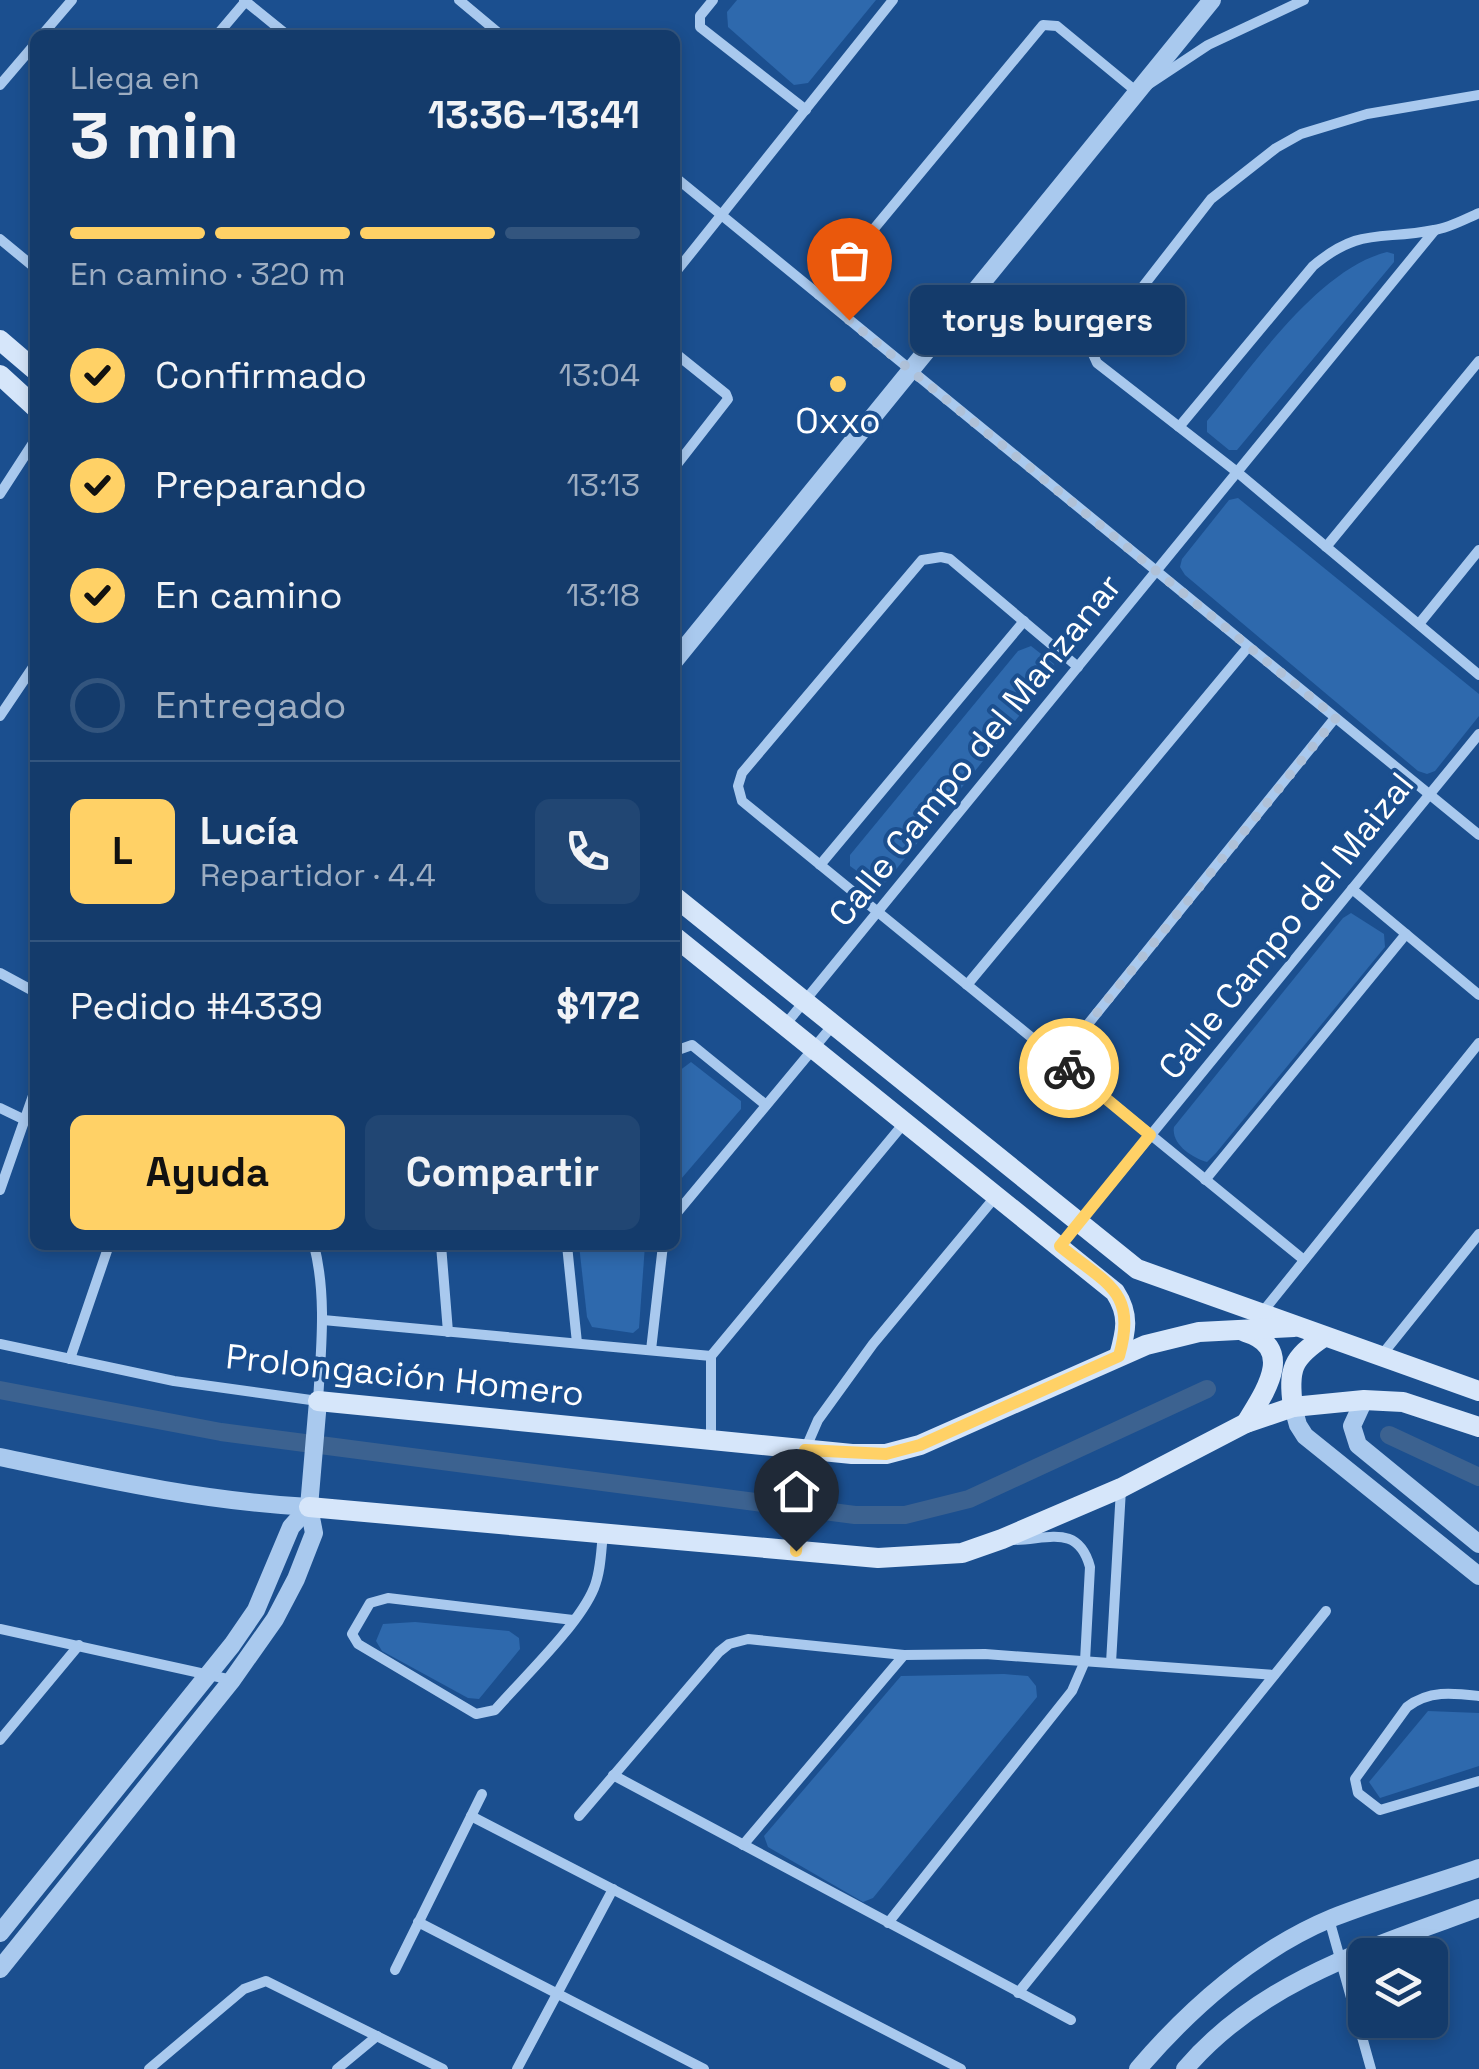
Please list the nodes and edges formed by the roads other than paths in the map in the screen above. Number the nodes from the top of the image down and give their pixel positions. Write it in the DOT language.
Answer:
graph roads {
  1 [pos="72,0"];
  2 [pos="459,0"];
  3 [pos="713,0"];
  4 [pos="894,0"];
  5 [pos="1212,0"];
  6 [pos="1304,0"];
  7 [pos="244,1"];
  8 [pos="46,30"];
  9 [pos="221,30"];
  10 [pos="281,30"];
  11 [pos="496,30"];
  12 [pos="30,50"];
  13 [pos="0,84"];
  14 [pos="1137,92"];
  15 [pos="1479,95"];
  16 [pos="806,110"];
  17 [pos="680,181"];
  18 [pos="1479,213"];
  19 [pos="722,216"];
  20 [pos="1435,230"];
  21 [pos="0,239"];
  22 [pos="30,260"];
  23 [pos="680,267"];
  24 [pos="819,295"];
  25 [pos="0,340"];
  26 [pos="680,357"];
  27 [pos="1479,361"];
  28 [pos="30,366"];
  29 [pos="910,370"];
  30 [pos="0,375"];
  31 [pos="30,402"];
  32 [pos="1179,427"];
  33 [pos="30,448"];
  34 [pos="680,461"];
  35 [pos="1237,472"];
  36 [pos="0,494"];
  37 [pos="1326,547"];
  38 [pos="1479,550"];
  39 [pos="1156,571"];
  40 [pos="1024,621"];
  41 [pos="1419,624"];
  42 [pos="1248,647"];
  43 [pos="680,654"];
  44 [pos="1078,667"];
  45 [pos="30,671"];
  46 [pos="1479,675"];
  47 [pos="0,716"];
  48 [pos="1336,718"];
  49 [pos="1479,734"];
  50 [pos="1429,794"];
  51 [pos="1479,836"];
  52 [pos="820,865"];
  53 [pos="1352,888"];
  54 [pos="680,900"];
  55 [pos="878,912"];
  56 [pos="1406,934"];
  57 [pos="680,941"];
  58 [pos="0,973"];
  59 [pos="967,985"];
  60 [pos="30,989"];
  61 [pos="1479,994"];
  62 [pos="804,1002"];
  63 [pos="785,1025"];
  64 [pos="833,1025"];
  65 [pos="1479,1043"];
  66 [pos="814,1048"];
  67 [pos="680,1049"];
  68 [pos="1059,1060"];
  69 [pos="30,1104"];
  70 [pos="766,1106"];
  71 [pos="0,1108"];
  72 [pos="24,1120"];
  73 [pos="905,1122"];
  74 [pos="1150,1135"];
  75 [pos="1205,1180"];
  76 [pos="0,1190"];
  77 [pos="996,1195"];
  78 [pos="680,1209"];
  79 [pos="1078,1224"];
  80 [pos="1479,1234"];
  81 [pos="1060,1246"];
  82 [pos="107,1250"];
  83 [pos="315,1250"];
  84 [pos="441,1250"];
  85 [pos="568,1250"];
  86 [pos="662,1250"];
  87 [pos="1304,1260"];
  88 [pos="1261,1315"];
  89 [pos="322,1320"];
  90 [pos="1294,1327"];
  91 [pos="1234,1329"];
  92 [pos="448,1332"];
  93 [pos="1324,1337"];
  94 [pos="0,1344"];
  95 [pos="577,1344"];
  96 [pos="651,1350"];
  97 [pos="1373,1354"];
  98 [pos="712,1356"];
  99 [pos="1119,1356"];
  100 [pos="70,1359"];
  101 [pos="1479,1391"];
  102 [pos="1364,1400"];
  103 [pos="318,1401"];
  104 [pos="1293,1407"];
  105 [pos="1246,1423"];
  106 [pos="1479,1427"];
  107 [pos="711,1440"];
  108 [pos="805,1450"];
  109 [pos="0,1457"];
  110 [pos="1121,1488"];
  111 [pos="309,1507"];
  112 [pos="603,1532"];
  113 [pos="1002,1540"];
  114 [pos="1479,1544"];
  115 [pos="796,1551"];
  116 [pos="1479,1576"];
  117 [pos="1326,1611"];
  118 [pos="573,1620"];
  119 [pos="0,1629"];
  120 [pos="78,1645"];
  121 [pos="904,1656"];
  122 [pos="1085,1661"];
  123 [pos="1111,1663"];
  124 [pos="1274,1674"];
  125 [pos="207,1676"];
  126 [pos="232,1680"];
  127 [pos="1479,1696"];
  128 [pos="0,1740"];
  129 [pos="613,1775"];
  130 [pos="1479,1781"];
  131 [pos="482,1794"];
  132 [pos="471,1816"];
  133 [pos="579,1816"];
  134 [pos="743,1845"];
  135 [pos="1479,1868"];
  136 [pos="612,1889"];
  137 [pos="1479,1908"];
  138 [pos="1329,1920"];
  139 [pos="418,1922"];
  140 [pos="888,1923"];
  141 [pos="0,1934"];
  142 [pos="1341,1960"];
  143 [pos="0,1969"];
  144 [pos="395,1970"];
  145 [pos="1018,1993"];
  146 [pos="558,1994"];
  147 [pos="1071,2020"];
  148 [pos="377,2036"];
  149 [pos="149,2069"];
  150 [pos="337,2069"];
  151 [pos="444,2069"];
  152 [pos="517,2069"];
  153 [pos="704,2069"];
  154 [pos="961,2069"];
  155 [pos="1138,2069"];
  156 [pos="1185,2069"];
  157 [pos="1370,2069"];
  1 -- 8 [label="street"];
  2 -- 11 [label="street"];
  3 -- 16 [label="street"];
  4 -- 16 [label="street"];
  5 -- 14 [label="street"];
  6 -- 14 [label="street"];
  7 -- 9 [label="street"];
  7 -- 10 [label="street"];
  12 -- 13 [label="street"];
  14 -- 24 [label="street"];
  14 -- 29 [label="street"];
  15 -- 32 [label="street"];
  16 -- 19 [label="street"];
  17 -- 19 [label="street"];
  18 -- 20 [label="street"];
  19 -- 23 [label="street"];
  19 -- 24 [label="street"];
  20 -- 32 [label="street"];
  20 -- 35 [label="street, Calle Campo del Manzanar"];
  21 -- 22 [label="street"];
  24 -- 29 [label="street"];
  25 -- 28 [label="main road"];
  26 -- 34 [label="street"];
  27 -- 37 [label="street"];
  29 -- 39 [label="street"];
  29 -- 43 [label="street"];
  30 -- 31 [label="main road"];
  32 -- 35 [label="street"];
  33 -- 36 [label="street"];
  35 -- 37 [label="street"];
  35 -- 39 [label="street, Calle Campo del Manzanar"];
  37 -- 41 [label="street"];
  38 -- 41 [label="street"];
  39 -- 42 [label="street"];
  39 -- 44 [label="street, Calle Campo del Manzanar"];
  40 -- 44 [label="street"];
  40 -- 52 [label="street"];
  40 -- 52 [label="street"];
  41 -- 46 [label="street"];
  42 -- 48 [label="street"];
  42 -- 59 [label="street"];
  44 -- 55 [label="street, Calle Campo del Manzanar"];
  45 -- 47 [label="street"];
  48 -- 50 [label="street"];
  48 -- 68 [label="street"];
  49 -- 50 [label="street, Calle Campo del Maizal"];
  50 -- 51 [label="street"];
  50 -- 53 [label="street, Calle Campo del Maizal"];
  52 -- 55 [label="street"];
  53 -- 56 [label="street"];
  53 -- 74 [label="street, Calle Campo del Maizal"];
  54 -- 62 [label="main road"];
  55 -- 59 [label="street"];
  55 -- 62 [label="street, Calle Campo del Manzanar"];
  56 -- 61 [label="street"];
  56 -- 75 [label="street"];
  57 -- 63 [label="main road"];
  58 -- 60 [label="street"];
  59 -- 68 [label="street"];
  62 -- 63 [label="street, Calle Campo del Manzanar"];
  62 -- 64 [label="main road"];
  63 -- 66 [label="main road"];
  64 -- 66 [label="street"];
  64 -- 79 [label="main road"];
  65 -- 87 [label="street"];
  66 -- 70 [label="street"];
  66 -- 73 [label="main road"];
  67 -- 70 [label="street"];
  68 -- 74 [label="street"];
  69 -- 72 [label="street"];
  70 -- 78 [label="street"];
  71 -- 72 [label="street"];
  72 -- 76 [label="street"];
  73 -- 77 [label="main road"];
  73 -- 98 [label="street"];
  74 -- 75 [label="street"];
  74 -- 79 [label="street, Calle Campo del Maizal"];
  75 -- 87 [label="street"];
  77 -- 81 [label="main road"];
  77 -- 108 [label="street"];
  79 -- 81 [label="street, Calle Campo del Maizal"];
  79 -- 88 [label="main road"];
  80 -- 97 [label="street"];
  81 -- 99 [label="main road"];
  82 -- 100 [label="street"];
  83 -- 89 [label="street"];
  84 -- 92 [label="street"];
  85 -- 95 [label="street"];
  86 -- 96 [label="street"];
  87 -- 88 [label="street"];
  88 -- 90 [label="main road"];
  89 -- 92 [label="street"];
  89 -- 103 [label="street"];
  90 -- 91 [label="main road, Prolongación Homero"];
  90 -- 93 [label="main road"];
  91 -- 99 [label="main road, Prolongación Homero"];
  91 -- 105 [label="main road"];
  92 -- 95 [label="street"];
  93 -- 97 [label="main road"];
  93 -- 104 [label="main road"];
  94 -- 100 [label="street, Prolongación Homero"];
  95 -- 96 [label="street"];
  96 -- 98 [label="street"];
  97 -- 101 [label="main road"];
  98 -- 107 [label="street"];
  99 -- 108 [label="main road, Prolongación Homero"];
  100 -- 103 [label="street, Prolongación Homero"];
  102 -- 104 [label="main road"];
  102 -- 106 [label="main road"];
  102 -- 114 [label="street"];
  103 -- 107 [label="main road, Prolongación Homero"];
  103 -- 111 [label="street"];
  104 -- 105 [label="main road"];
  104 -- 116 [label="street"];
  105 -- 110 [label="main road"];
  107 -- 108 [label="main road, Prolongación Homero"];
  108 -- 115 [label="street"];
  109 -- 111 [label="street"];
  110 -- 113 [label="main road"];
  110 -- 123 [label="street"];
  111 -- 112 [label="main road"];
  111 -- 125 [label="street"];
  111 -- 126 [label="street"];
  112 -- 115 [label="main road"];
  112 -- 118 [label="street"];
  113 -- 115 [label="main road"];
  113 -- 122 [label="street"];
  117 -- 124 [label="street"];
  118 -- 118 [label="street"];
  119 -- 120 [label="street"];
  120 -- 125 [label="street"];
  120 -- 128 [label="street"];
  121 -- 122 [label="street"];
  121 -- 129 [label="street"];
  121 -- 134 [label="street"];
  122 -- 123 [label="street"];
  122 -- 140 [label="street"];
  123 -- 124 [label="street"];
  124 -- 145 [label="street"];
  125 -- 126 [label="street"];
  125 -- 141 [label="street"];
  126 -- 143 [label="street"];
  127 -- 130 [label="street"];
  129 -- 133 [label="street"];
  129 -- 134 [label="street"];
  131 -- 132 [label="street"];
  132 -- 136 [label="street"];
  132 -- 139 [label="street"];
  134 -- 140 [label="street"];
  135 -- 138 [label="street"];
  136 -- 146 [label="street"];
  136 -- 154 [label="street"];
  137 -- 142 [label="street"];
  138 -- 142 [label="street"];
  138 -- 155 [label="street"];
  139 -- 144 [label="street"];
  139 -- 146 [label="street"];
  140 -- 145 [label="street"];
  142 -- 156 [label="street"];
  142 -- 157 [label="street"];
  145 -- 147 [label="street"];
  146 -- 152 [label="street"];
  146 -- 153 [label="street"];
  148 -- 149 [label="street"];
  148 -- 150 [label="street"];
  148 -- 151 [label="street"];
}
